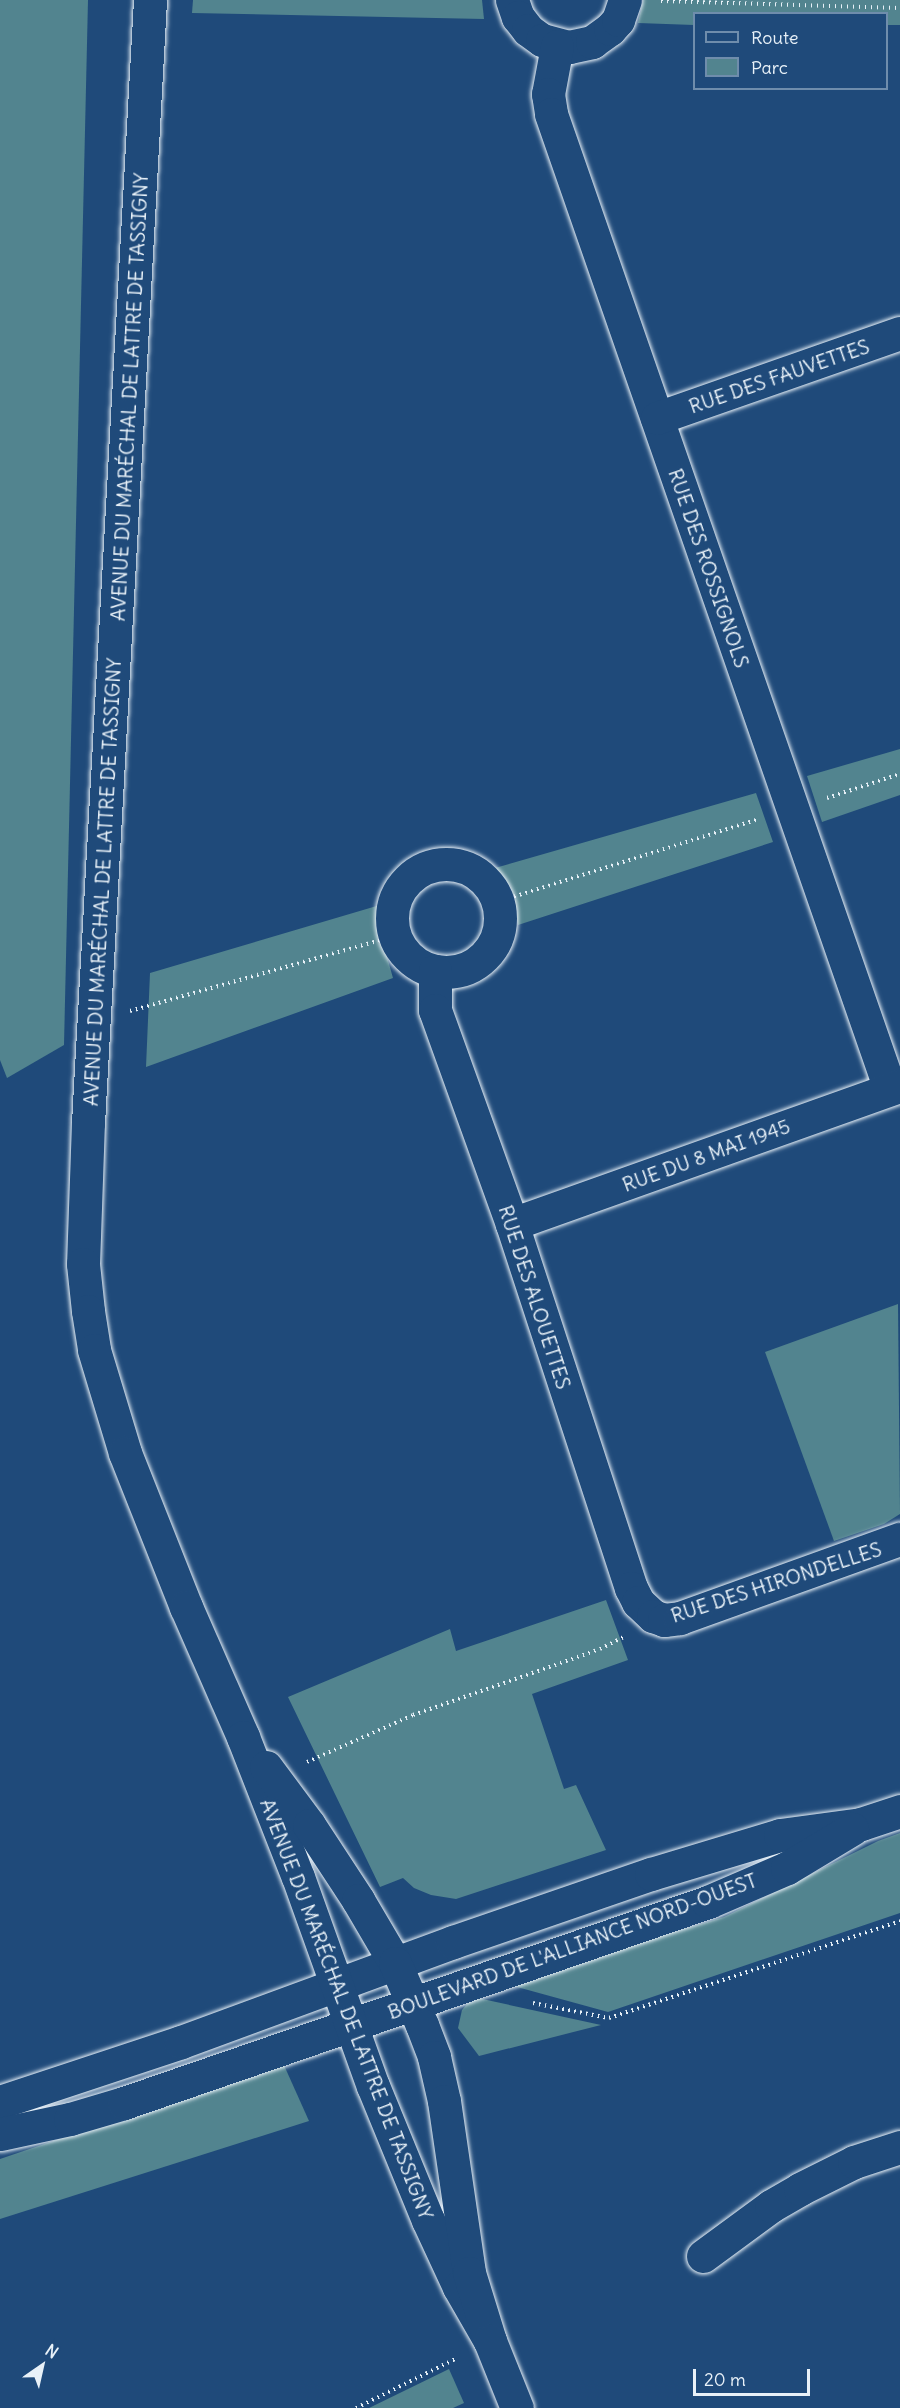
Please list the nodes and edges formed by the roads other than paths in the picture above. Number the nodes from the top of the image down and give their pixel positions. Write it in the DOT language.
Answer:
graph roads {
  1 [pos="150,0"];
  2 [pos="512,0"];
  3 [pos="625,0"];
  4 [pos="557,46"];
  5 [pos="900,333"];
  6 [pos="657,418"];
  7 [pos="435,971"];
  8 [pos="895,1087"];
  9 [pos="512,1224"];
  10 [pos="900,1539"];
  11 [pos="652,1616"];
  12 [pos="243,1737"];
  13 [pos="900,1811"];
  14 [pos="861,1824"];
  15 [pos="395,1964"];
  16 [pos="336,1985"];
  17 [pos="413,2003"];
  18 [pos="350,2026"];
  19 [pos="0,2102"];
  20 [pos="0,2134"];
  21 [pos="900,2147"];
  22 [pos="703,2256"];
  23 [pos="490,2341"];
  24 [pos="517,2408"];
  1 -- 12 [label="street, AVENUE DU MARÉCHAL DE LATTRE DE TASSIGNY"];
  2 -- 4 [label="street"];
  3 -- 4 [label="street"];
  4 -- 6 [label="street, RUE DES ROSSIGNOLS"];
  5 -- 6 [label="street, RUE DES FAUVETTES"];
  6 -- 8 [label="street, RUE DES ROSSIGNOLS"];
  7 -- 7 [label="street"];
  7 -- 9 [label="street, RUE DES ALOUETTES"];
  8 -- 9 [label="street, RUE DU 8 MAI 1945"];
  9 -- 11 [label="street, RUE DES ALOUETTES"];
  10 -- 11 [label="street, RUE DES HIRONDELLES"];
  12 -- 15 [label="street, AVENUE DU MARÉCHAL DE LATTRE DE TASSIGNY"];
  12 -- 16 [label="street, AVENUE DU MARÉCHAL DE LATTRE DE TASSIGNY"];
  13 -- 14 [label="street, BOULEVARD DE L'ALLIANCE NORD-OUEST"];
  14 -- 15 [label="street, BOULEVARD DE L'ALLIANCE NORD-OUEST"];
  14 -- 17 [label="street, BOULEVARD DE L'ALLIANCE NORD-OUEST"];
  15 -- 16 [label="street, BOULEVARD DE L'ALLIANCE NORD-OUEST"];
  15 -- 17 [label="street, AVENUE DU MARÉCHAL DE LATTRE DE TASSIGNY"];
  16 -- 18 [label="street, AVENUE DU MARÉCHAL DE LATTRE DE TASSIGNY"];
  16 -- 19 [label="street, BOULEVARD DE L'ALLIANCE NORD-OUEST"];
  17 -- 18 [label="street, BOULEVARD DE L'ALLIANCE NORD-OUEST"];
  17 -- 23 [label="street, AVENUE DU MARÉCHAL DE LATTRE DE TASSIGNY"];
  18 -- 20 [label="street, BOULEVARD DE L'ALLIANCE NORD-OUEST"];
  18 -- 23 [label="street, AVENUE DU MARÉCHAL DE LATTRE DE TASSIGNY"];
  21 -- 22 [label="street"];
  23 -- 24 [label="street, AVENUE DU MARÉCHAL DE LATTRE DE TASSIGNY"];
}
